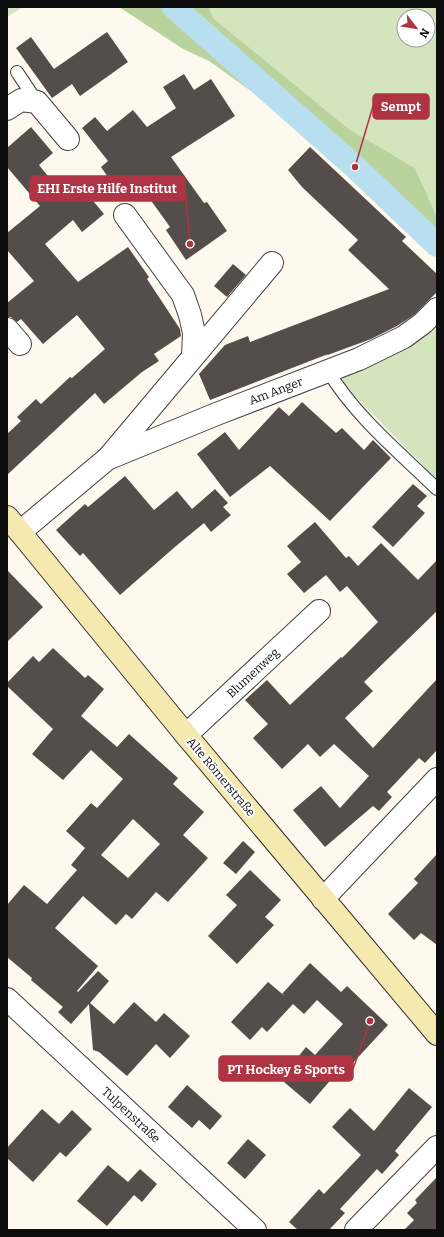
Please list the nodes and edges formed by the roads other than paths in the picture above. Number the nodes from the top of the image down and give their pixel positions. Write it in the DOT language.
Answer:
graph roads {
  1 [pos="17,72"];
  2 [pos="37,102"];
  3 [pos="7,108"];
  4 [pos="68,139"];
  5 [pos="124,215"];
  6 [pos="272,263"];
  7 [pos="437,309"];
  8 [pos="193,356"];
  9 [pos="328,371"];
  10 [pos="107,459"];
  11 [pos="437,489"];
  12 [pos="14,525"];
  13 [pos="320,611"];
  14 [pos="186,735"];
  15 [pos="437,779"];
  16 [pos="323,899"];
  17 [pos="7,999"];
  18 [pos="437,1034"];
  19 [pos="437,1147"];
  20 [pos="255,1230"];
  21 [pos="356,1230"];
  1 -- 2 [label="lane"];
  2 -- 3 [label="street"];
  2 -- 4 [label="street"];
  5 -- 8 [label="street"];
  6 -- 8 [label="street, Am Anger"];
  7 -- 9 [label="street, Am Anger"];
  8 -- 10 [label="street, Am Anger"];
  9 -- 10 [label="street, Am Anger"];
  9 -- 11 [label="lane"];
  10 -- 12 [label="street, Am Anger"];
  12 -- 14 [label="main road, Alte Römerstraße"];
  13 -- 14 [label="street, Blumenweg"];
  14 -- 16 [label="main road, Alte Römerstraße"];
  15 -- 16 [label="street"];
  16 -- 18 [label="main road, Alte Römerstraße"];
  17 -- 20 [label="street, Tulpenstraße"];
  19 -- 21 [label="street"];
}
